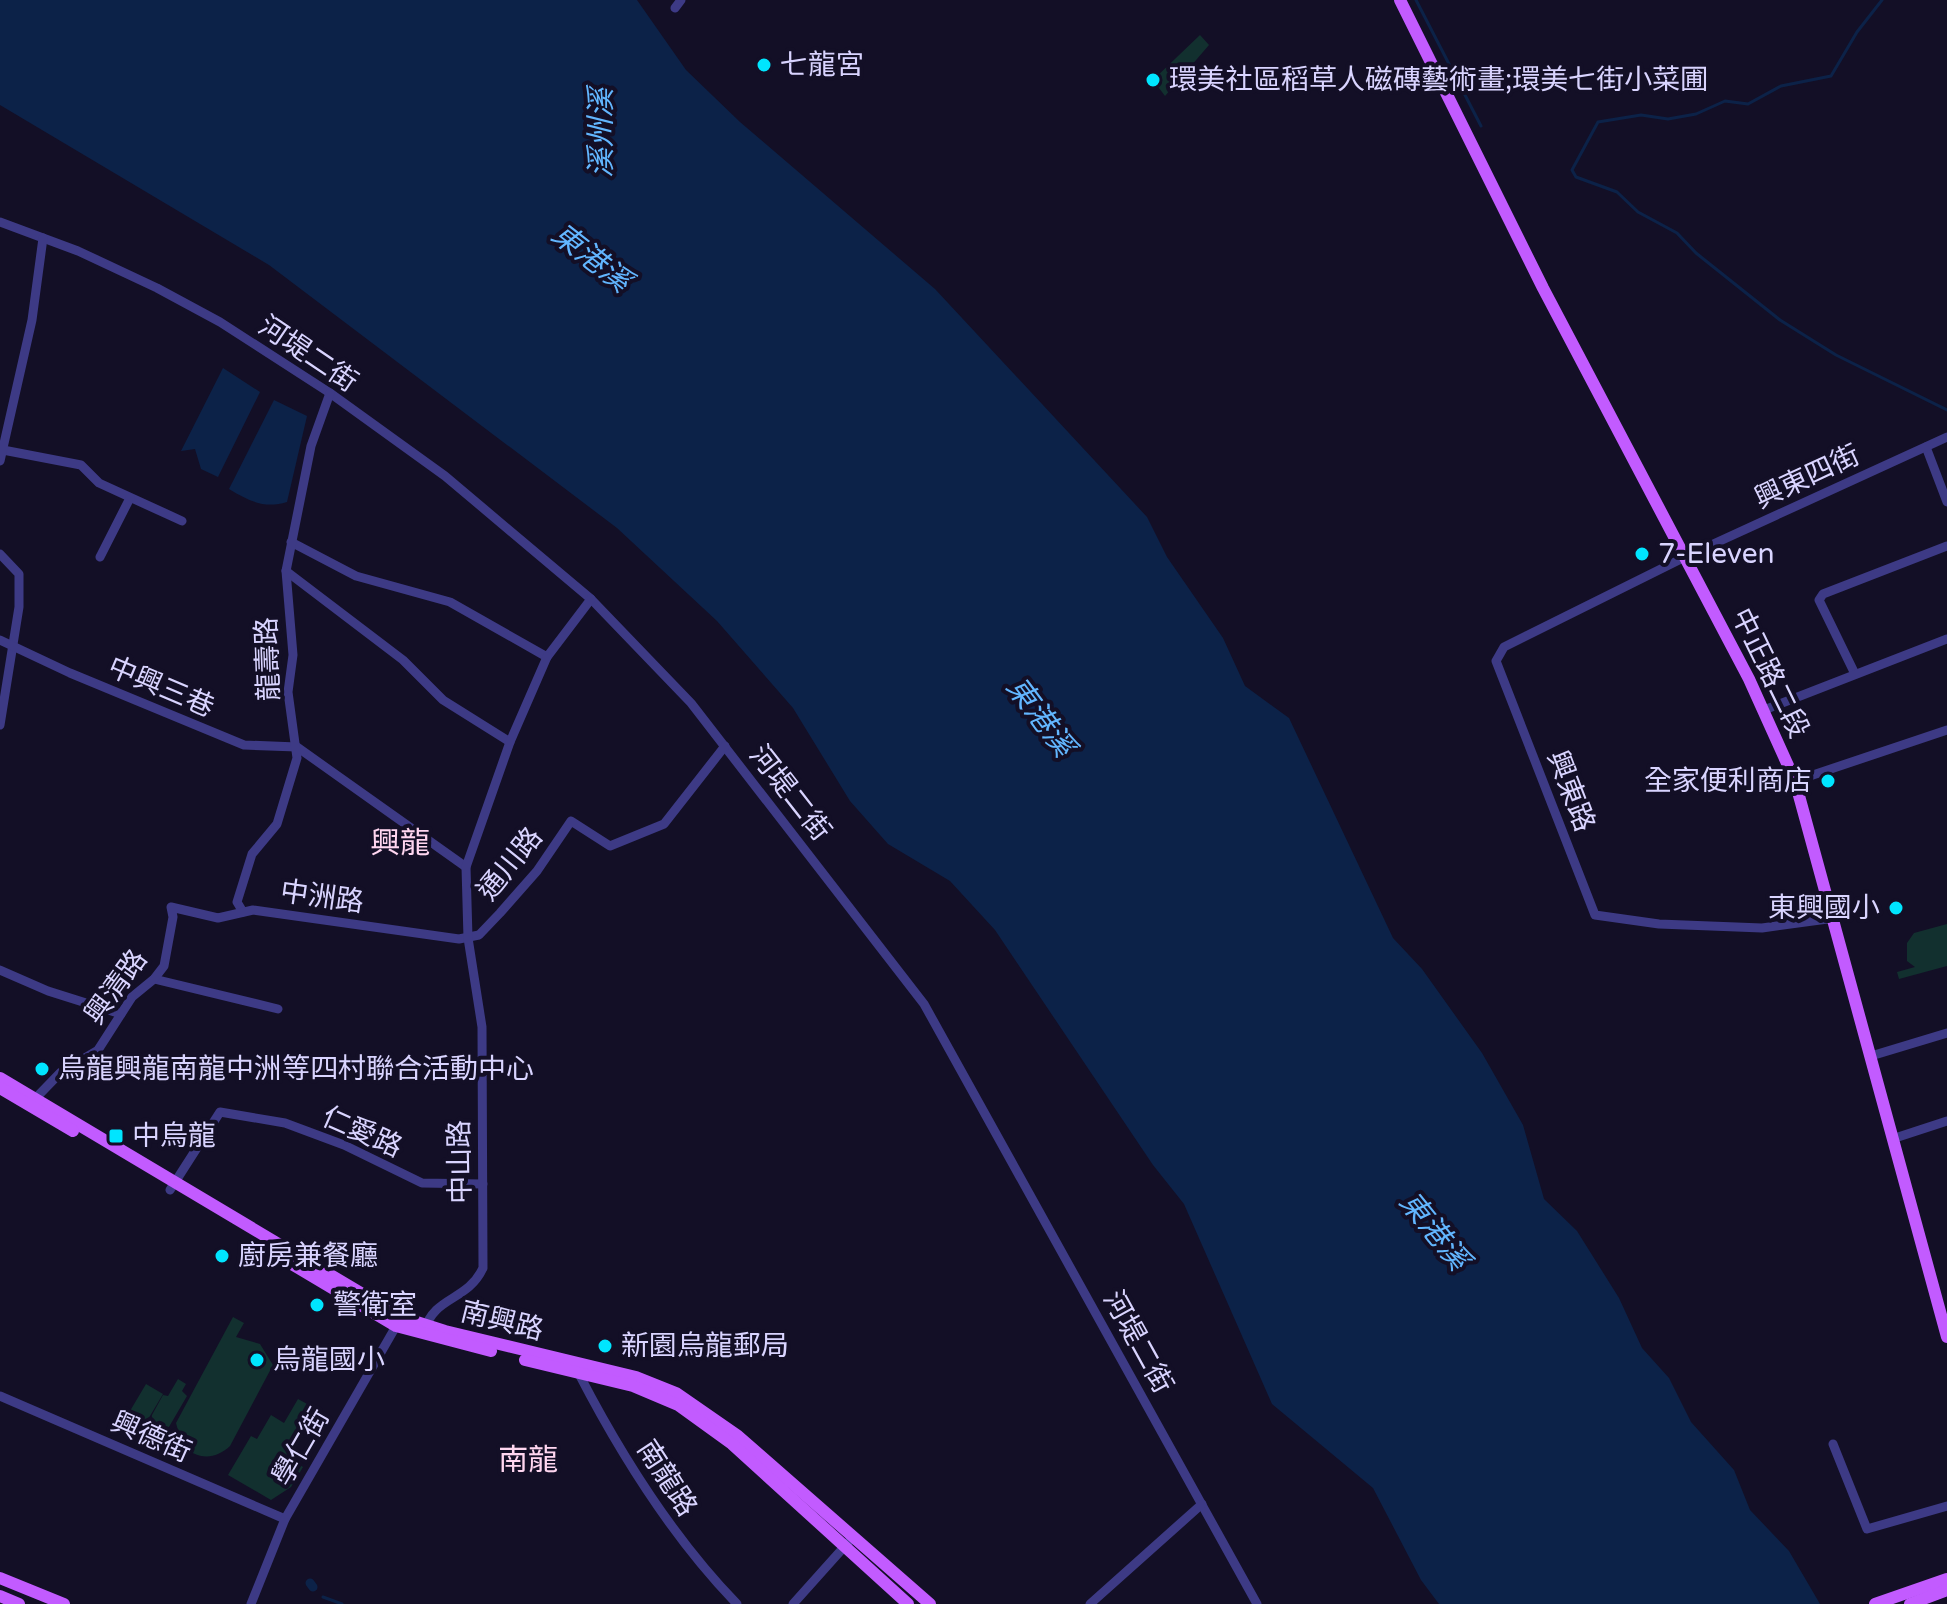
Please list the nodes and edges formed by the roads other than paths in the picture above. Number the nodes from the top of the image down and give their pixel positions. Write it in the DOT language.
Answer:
graph roads {
  1 [pos="1400,0"];
  2 [pos="0,222"];
  3 [pos="43,238"];
  4 [pos="330,393"];
  5 [pos="1947,437"];
  6 [pos="1926,447"];
  7 [pos="3,450"];
  8 [pos="0,461"];
  9 [pos="130,498"];
  10 [pos="1947,502"];
  11 [pos="182,521"];
  12 [pos="291,542"];
  13 [pos="1947,546"];
  14 [pos="0,554"];
  15 [pos="100,557"];
  16 [pos="1685,557"];
  17 [pos="286,571"];
  18 [pos="591,599"];
  19 [pos="1947,639"];
  20 [pos="0,640"];
  21 [pos="12,648"];
  22 [pos="547,657"];
  23 [pos="1855,674"];
  24 [pos="1764,710"];
  25 [pos="0,725"];
  26 [pos="1947,730"];
  27 [pos="510,742"];
  28 [pos="725,746"];
  29 [pos="297,747"];
  30 [pos="1795,781"];
  31 [pos="466,867"];
  32 [pos="171,907"];
  33 [pos="243,912"];
  34 [pos="1835,918"];
  35 [pos="468,938"];
  36 [pos="0,970"];
  37 [pos="154,979"];
  38 [pos="278,1009"];
  39 [pos="121,1014"];
  40 [pos="1947,1033"];
  41 [pos="1871,1056"];
  42 [pos="0,1078"];
  43 [pos="0,1088"];
  44 [pos="32,1102"];
  45 [pos="1947,1121"];
  46 [pos="1892,1139"];
  47 [pos="483,1184"];
  48 [pos="172,1187"];
  49 [pos="1943,1312"];
  50 [pos="399,1321"];
  51 [pos="425,1330"];
  52 [pos="1947,1337"];
  53 [pos="580,1370"];
  54 [pos="0,1396"];
  55 [pos="1833,1444"];
  56 [pos="1202,1504"];
  57 [pos="1947,1506"];
  58 [pos="285,1519"];
  59 [pos="849,1541"];
  60 [pos="0,1578"];
  61 [pos="1947,1579"];
  62 [pos="1947,1590"];
  63 [pos="0,1596"];
  64 [pos="19,1604"];
  65 [pos="64,1604"];
  66 [pos="251,1604"];
  67 [pos="737,1604"];
  68 [pos="793,1604"];
  69 [pos="908,1604"];
  70 [pos="930,1604"];
  71 [pos="1090,1604"];
  72 [pos="1257,1604"];
  73 [pos="1875,1604"];
  74 [pos="1910,1604"];
  1 -- 16 [label="main road, 中正路二段"];
  2 -- 3 [label="street, 河堤二街"];
  3 -- 4 [label="street, 河堤二街"];
  3 -- 7 [label="street"];
  4 -- 12 [label="street, 龍壽路"];
  4 -- 18 [label="street, 河堤二街"];
  5 -- 6 [label="street, 興東四街"];
  6 -- 10 [label="street"];
  6 -- 16 [label="street, 興東四街"];
  7 -- 8 [label="street"];
  7 -- 9 [label="street"];
  9 -- 11 [label="street"];
  9 -- 15 [label="street"];
  12 -- 17 [label="street, 龍壽路"];
  12 -- 22 [label="street"];
  13 -- 23 [label="street"];
  14 -- 21 [label="street"];
  16 -- 24 [label="main road, 中正路二段"];
  16 -- 34 [label="street, 興東路"];
  17 -- 27 [label="street"];
  17 -- 29 [label="street, 龍壽路"];
  18 -- 22 [label="street, 中山路"];
  18 -- 28 [label="street, 河堤二街"];
  19 -- 23 [label="street"];
  20 -- 21 [label="street, 中興三巷"];
  21 -- 25 [label="street"];
  21 -- 29 [label="street, 中興三巷"];
  22 -- 27 [label="street, 中山路"];
  23 -- 24 [label="street"];
  24 -- 30 [label="main road, 中正路二段"];
  26 -- 30 [label="street"];
  27 -- 31 [label="street, 中山路"];
  28 -- 35 [label="street, 通川路"];
  28 -- 56 [label="street, 河堤二街"];
  29 -- 31 [label="street"];
  29 -- 33 [label="street, 龍壽路"];
  30 -- 34 [label="main road, 中正路二段"];
  31 -- 35 [label="street, 中山路"];
  32 -- 33 [label="street, 中洲路"];
  32 -- 37 [label="street, 興清路"];
  33 -- 35 [label="street, 中洲路"];
  34 -- 41 [label="main road, 中正路二段"];
  35 -- 47 [label="street, 中山路"];
  36 -- 39 [label="street"];
  37 -- 38 [label="street"];
  37 -- 39 [label="street, 興清路"];
  39 -- 44 [label="street, 興清路"];
  40 -- 41 [label="street"];
  41 -- 46 [label="main road, 中正路二段"];
  42 -- 44 [label="main road, 南興路"];
  43 -- 44 [label="main road, 南興路"];
  44 -- 48 [label="main road, 南興路"];
  45 -- 46 [label="street"];
  46 -- 49 [label="main road, 中正路二段"];
  47 -- 48 [label="street, 仁愛路"];
  47 -- 51 [label="street, 中山路"];
  48 -- 50 [label="main road, 南興路"];
  49 -- 52 [label="main road, 中正路二段"];
  50 -- 51 [label="main road, 南興路"];
  50 -- 58 [label="street, 學仁街"];
  51 -- 53 [label="main road, 南興路"];
  53 -- 59 [label="main road, 南興路"];
  53 -- 67 [label="street, 南龍路"];
  54 -- 58 [label="street, 興德街"];
  55 -- 57 [label="street"];
  56 -- 71 [label="street"];
  56 -- 72 [label="street, 河堤二街"];
  58 -- 66 [label="street, 學仁街"];
  59 -- 68 [label="street"];
  59 -- 69 [label="main road, 南興路"];
  59 -- 70 [label="main road, 南興路"];
  60 -- 65 [label="main road"];
  61 -- 73 [label="main road"];
  62 -- 74 [label="main road"];
  63 -- 64 [label="main road"];
}
